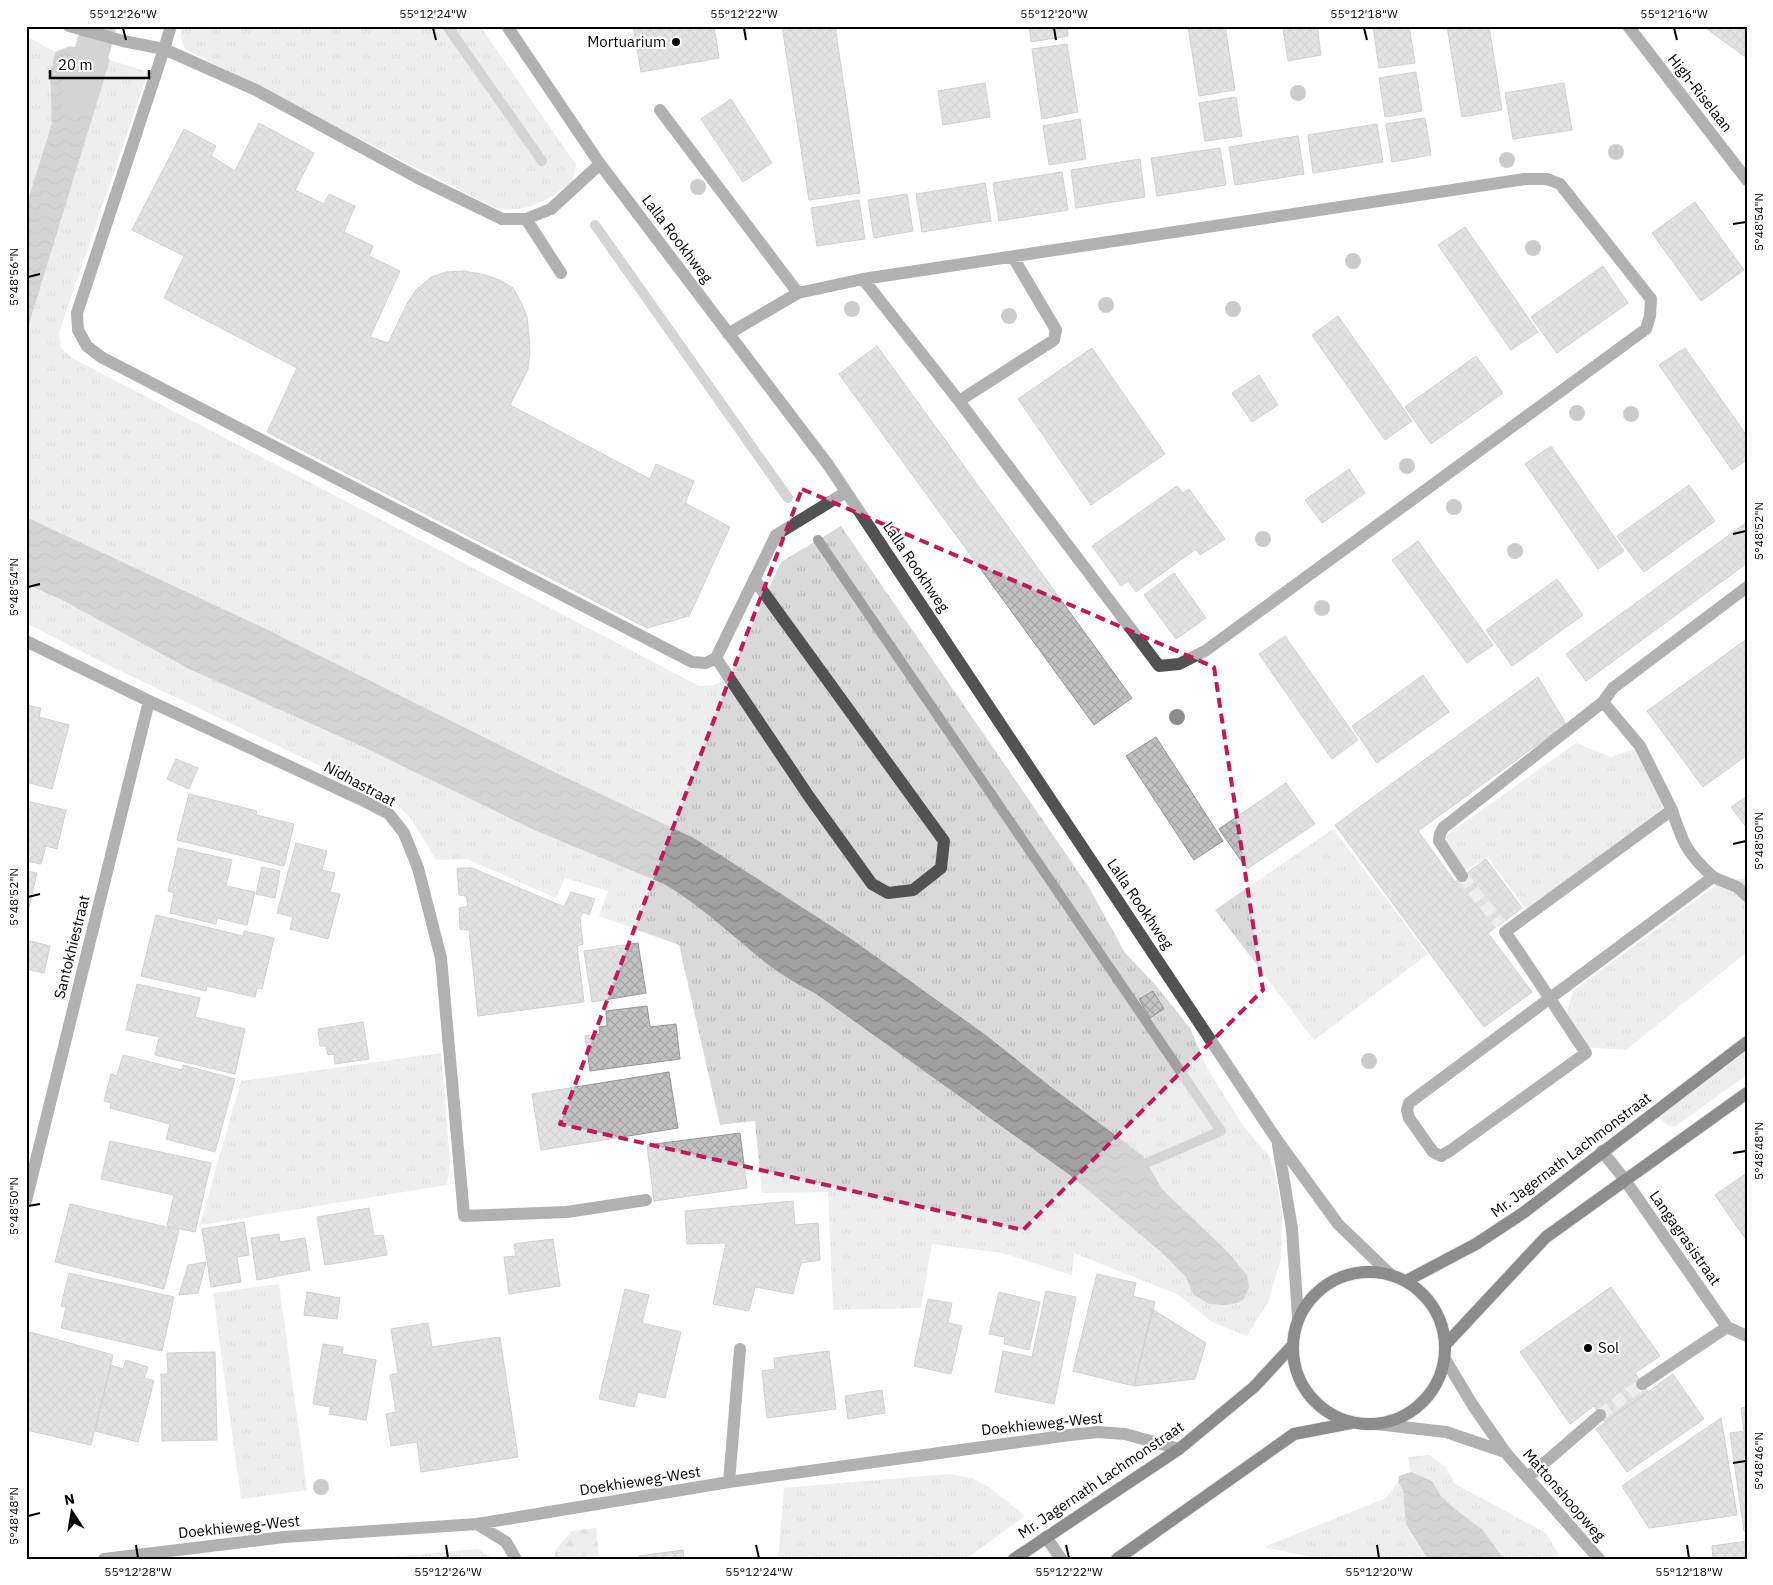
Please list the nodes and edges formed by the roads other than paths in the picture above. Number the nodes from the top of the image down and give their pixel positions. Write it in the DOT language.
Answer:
graph roads {
  1 [pos="69,26"];
  2 [pos="171,26"];
  3 [pos="507,26"];
  4 [pos="1628,26"];
  5 [pos="164,49"];
  6 [pos="660,110"];
  7 [pos="600,164"];
  8 [pos="1747,180"];
  9 [pos="526,219"];
  10 [pos="1012,257"];
  11 [pos="561,273"];
  12 [pos="863,279"];
  13 [pos="798,292"];
  14 [pos="728,334"];
  15 [pos="959,401"];
  16 [pos="846,492"];
  17 [pos="754,580"];
  18 [pos="1747,587"];
  19 [pos="26,641"];
  20 [pos="716,658"];
  21 [pos="149,702"];
  22 [pos="1603,702"];
  23 [pos="1672,810"];
  24 [pos="1462,876"];
  25 [pos="1713,877"];
  26 [pos="1747,896"];
  27 [pos="1550,999"];
  28 [pos="1747,1042"];
  29 [pos="1747,1093"];
  30 [pos="1277,1140"];
  31 [pos="1602,1151"];
  32 [pos="1625,1180"];
  33 [pos="646,1200"];
  34 [pos="26,1201"];
  35 [pos="1391,1275"];
  36 [pos="1406,1281"];
  37 [pos="1298,1318"];
  38 [pos="1727,1327"];
  39 [pos="1747,1336"];
  40 [pos="1446,1344"];
  41 [pos="1292,1346"];
  42 [pos="740,1349"];
  43 [pos="1445,1359"];
  44 [pos="1642,1384"];
  45 [pos="1600,1415"];
  46 [pos="1351,1423"];
  47 [pos="1376,1424"];
  48 [pos="1179,1449"];
  49 [pos="1505,1452"];
  50 [pos="1528,1477"];
  51 [pos="729,1482"];
  52 [pos="477,1524"];
  53 [pos="1046,1537"];
  54 [pos="104,1559"];
  55 [pos="516,1559"];
  56 [pos="1014,1559"];
  57 [pos="1061,1559"];
  58 [pos="1117,1559"];
  59 [pos="1599,1559"];
  1 -- 5 [label="street"];
  2 -- 5 [label="street"];
  3 -- 7 [label="street, Lalla Rookhweg"];
  4 -- 8 [label="street, High-Riselaan"];
  5 -- 9 [label="street"];
  5 -- 20 [label="street"];
  6 -- 13 [label="street"];
  7 -- 9 [label="street"];
  7 -- 14 [label="street, Lalla Rookhweg"];
  9 -- 11 [label="street"];
  10 -- 12 [label="street"];
  10 -- 15 [label="street"];
  10 -- 15 [label="street"];
  12 -- 13 [label="street"];
  12 -- 15 [label="street"];
  13 -- 14 [label="street"];
  14 -- 16 [label="street, Lalla Rookhweg"];
  16 -- 17 [label="street"];
  16 -- 30 [label="street, Lalla Rookhweg"];
  17 -- 20 [label="street"];
  17 -- 20 [label="street"];
  18 -- 22 [label="street"];
  19 -- 21 [label="street, Nidhastraat"];
  21 -- 33 [label="street, Nidhastraat"];
  21 -- 34 [label="street, Santokhiestraat"];
  22 -- 23 [label="street"];
  22 -- 24 [label="street"];
  23 -- 25 [label="street"];
  23 -- 27 [label="street"];
  25 -- 26 [label="street"];
  25 -- 27 [label="street"];
  27 -- 27 [label="street"];
  28 -- 31 [label="main road, Mr. Jagernath Lachmonstraat"];
  29 -- 32 [label="main road"];
  30 -- 35 [label="street, Lalla Rookhweg"];
  30 -- 37 [label="street, Lalla Rookhweg"];
  31 -- 32 [label="street, Langagrasistraat"];
  31 -- 36 [label="main road, Mr. Jagernath Lachmonstraat"];
  32 -- 38 [label="street, Langagrasistraat"];
  32 -- 40 [label="main road"];
  35 -- 36 [label="main road"];
  35 -- 37 [label="main road"];
  36 -- 40 [label="main road"];
  37 -- 41 [label="main road"];
  38 -- 39 [label="street"];
  38 -- 44 [label="street"];
  40 -- 43 [label="main road"];
  41 -- 46 [label="main road"];
  41 -- 48 [label="main road, Mr. Jagernath Lachmonstraat"];
  42 -- 51 [label="street"];
  43 -- 47 [label="main road"];
  43 -- 49 [label="street, Mattonshoopweg"];
  45 -- 50 [label="street"];
  46 -- 47 [label="main road"];
  46 -- 58 [label="main road"];
  47 -- 49 [label="street, Mattonshoopweg"];
  48 -- 51 [label="street, Doekhieweg-West"];
  48 -- 53 [label="main road, Mr. Jagernath Lachmonstraat"];
  49 -- 50 [label="street, Mattonshoopweg"];
  50 -- 59 [label="street, Mattonshoopweg"];
  51 -- 52 [label="street, Doekhieweg-West"];
  52 -- 54 [label="street, Doekhieweg-West"];
  52 -- 55 [label="street"];
  53 -- 56 [label="main road, Mr. Jagernath Lachmonstraat"];
  53 -- 57 [label="street"];
}
